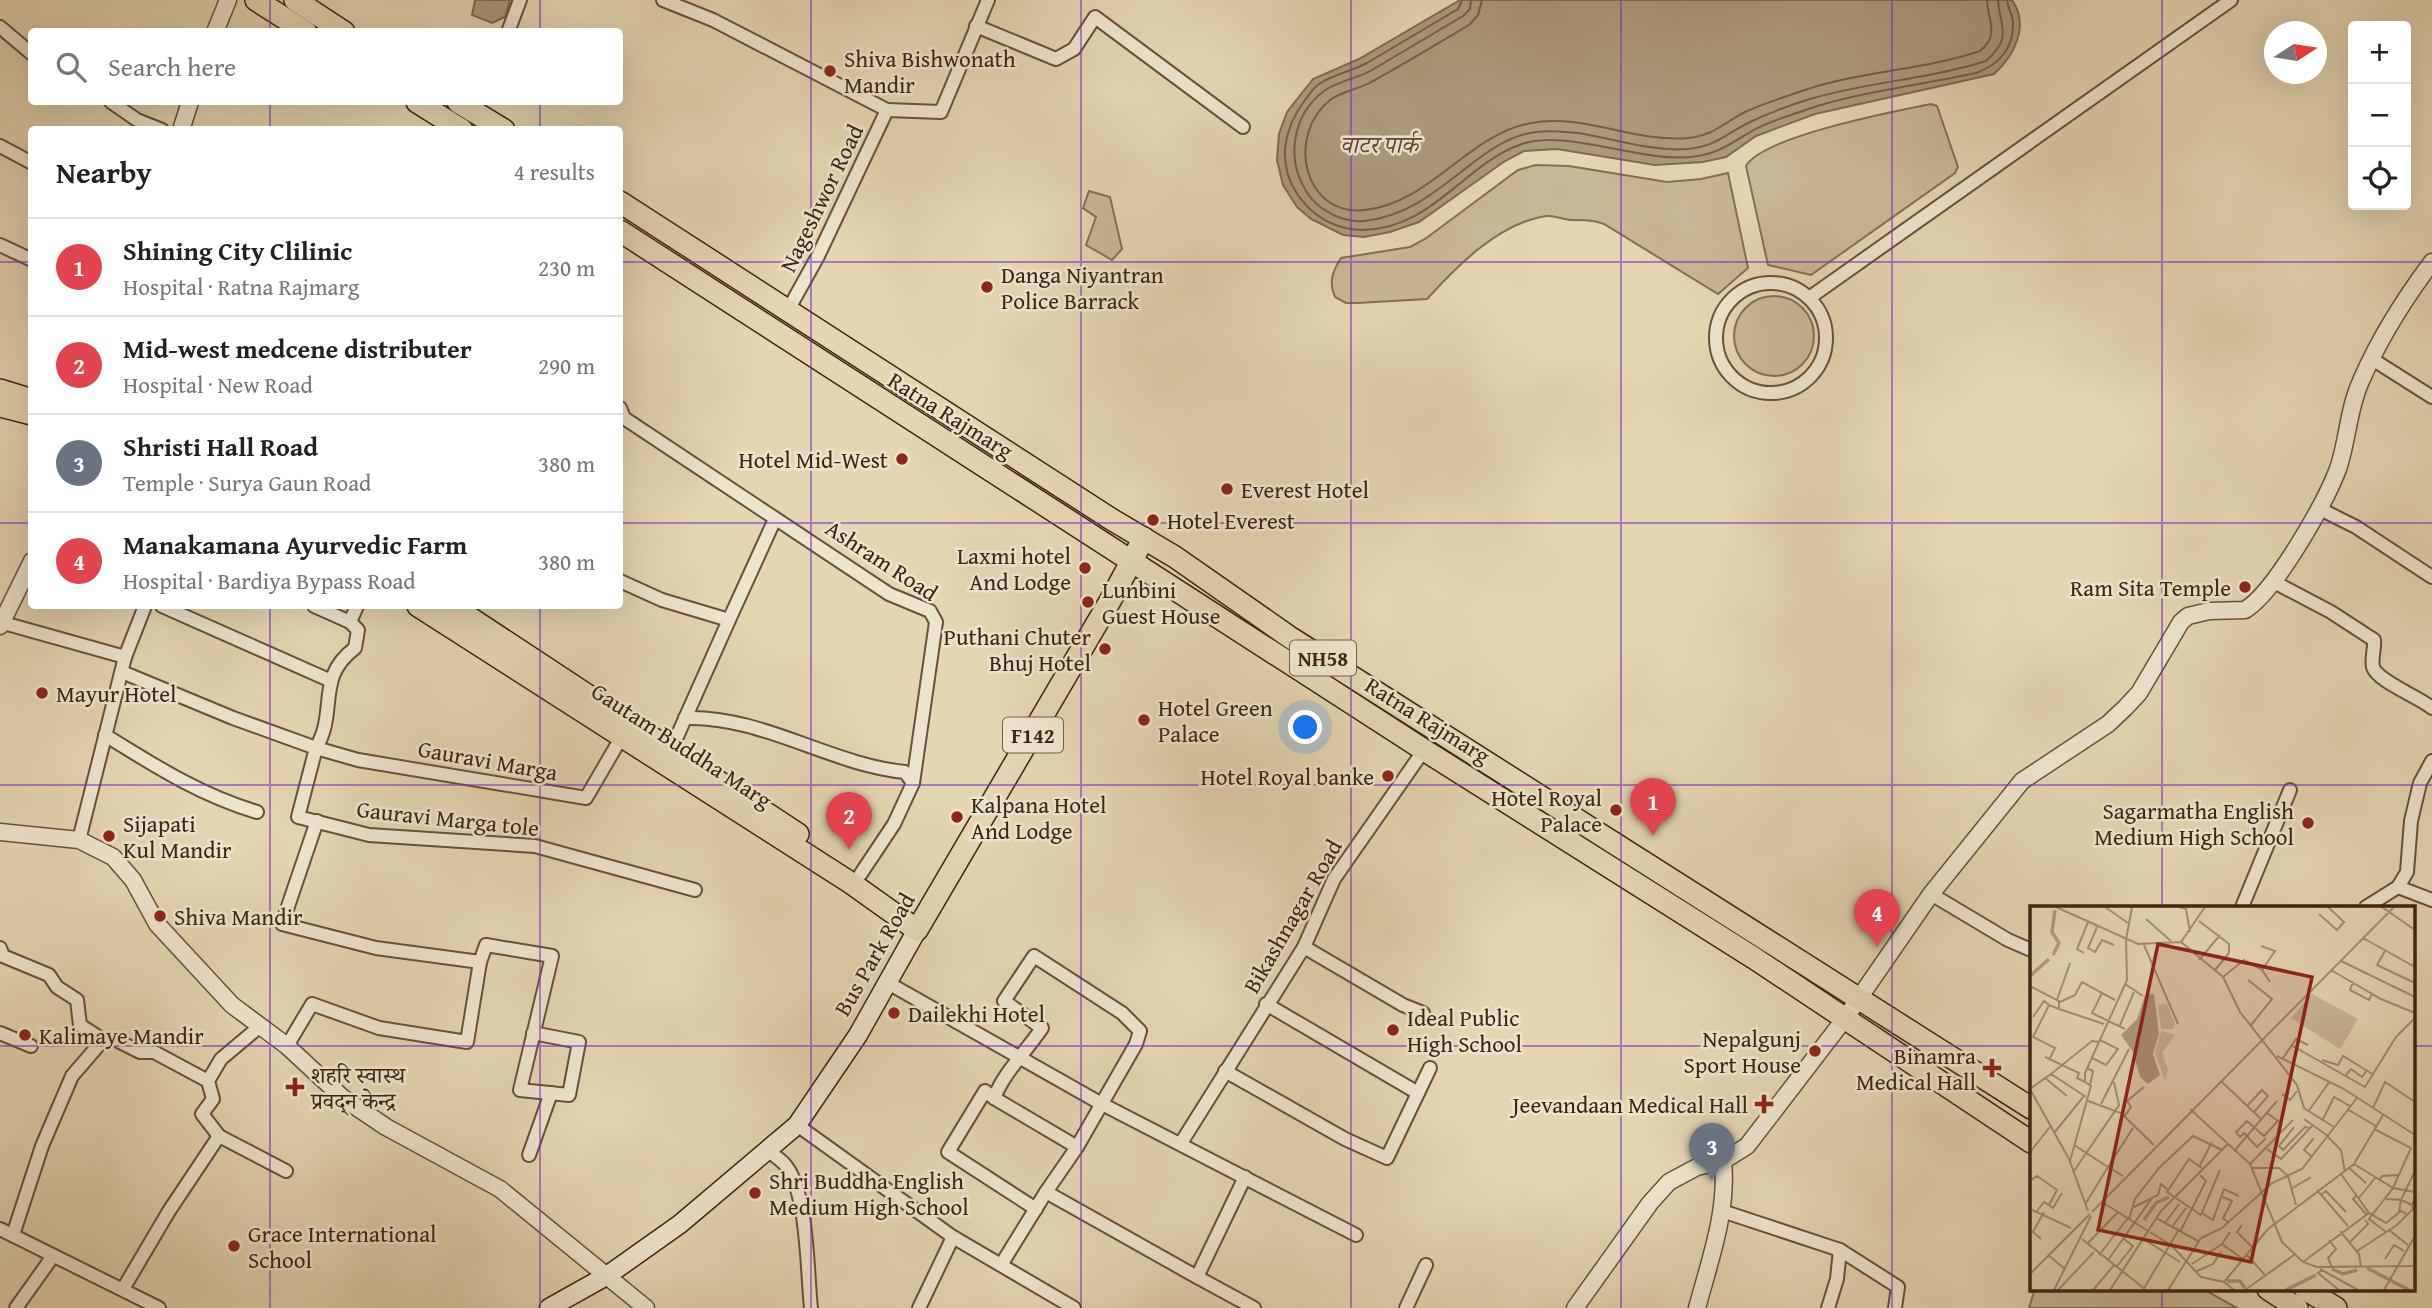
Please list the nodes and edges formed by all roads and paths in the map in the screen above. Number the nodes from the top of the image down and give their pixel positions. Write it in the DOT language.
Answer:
graph roads {
  1 [pos="228,0"];
  2 [pos="256,0"];
  3 [pos="295,0"];
  4 [pos="520,0"];
  5 [pos="663,0"];
  6 [pos="988,0"];
  7 [pos="2231,0"];
  8 [pos="976,26"];
  9 [pos="0,27"];
  10 [pos="217,28"];
  11 [pos="300,28"];
  12 [pos="338,28"];
  13 [pos="510,28"];
  14 [pos="28,51"];
  15 [pos="115,105"];
  16 [pos="189,105"];
  17 [pos="422,105"];
  18 [pos="472,105"];
  19 [pos="887,110"];
  20 [pos="152,126"];
  21 [pos="182,126"];
  22 [pos="456,126"];
  23 [pos="499,126"];
  24 [pos="1243,127"];
  25 [pos="0,146"];
  26 [pos="28,161"];
  27 [pos="623,204"];
  28 [pos="623,233"];
  29 [pos="0,245"];
  30 [pos="28,258"];
  31 [pos="2432,262"];
  32 [pos="1809,298"];
  33 [pos="788,310"];
  34 [pos="2372,359"];
  35 [pos="0,390"];
  36 [pos="2432,397"];
  37 [pos="28,399"];
  38 [pos="0,406"];
  39 [pos="28,413"];
  40 [pos="623,416"];
  41 [pos="2318,508"];
  42 [pos="775,519"];
  43 [pos="1144,538"];
  44 [pos="1132,562"];
  45 [pos="28,569"];
  46 [pos="2432,577"];
  47 [pos="623,582"];
  48 [pos="2274,582"];
  49 [pos="144,609"];
  50 [pos="169,609"];
  51 [pos="321,609"];
  52 [pos="356,609"];
  53 [pos="423,609"];
  54 [pos="457,609"];
  55 [pos="729,620"];
  56 [pos="350,622"];
  57 [pos="1,624"];
  58 [pos="125,657"];
  59 [pos="122,672"];
  60 [pos="329,680"];
  61 [pos="2432,708"];
  62 [pos="684,718"];
  63 [pos="105,735"];
  64 [pos="621,738"];
  65 [pos="316,748"];
  66 [pos="671,750"];
  67 [pos="1424,750"];
  68 [pos="2432,761"];
  69 [pos="1503,771"];
  70 [pos="913,783"];
  71 [pos="2291,790"];
  72 [pos="1493,791"];
  73 [pos="257,812"];
  74 [pos="317,821"];
  75 [pos="0,832"];
  76 [pos="79,840"];
  77 [pos="860,875"];
  78 [pos="2399,887"];
  79 [pos="695,890"];
  80 [pos="1931,894"];
  81 [pos="2432,900"];
  82 [pos="2242,906"];
  83 [pos="2367,906"];
  84 [pos="921,923"];
  85 [pos="1304,947"];
  86 [pos="0,948"];
  87 [pos="2030,950"];
  88 [pos="480,962"];
  89 [pos="888,983"];
  90 [pos="1859,998"];
  91 [pos="1266,1004"];
  92 [pos="1423,1013"];
  93 [pos="1846,1017"];
  94 [pos="258,1027"];
  95 [pos="0,1033"];
  96 [pos="533,1033"];
  97 [pos="103,1040"];
  98 [pos="31,1045"];
  99 [pos="287,1046"];
  100 [pos="1021,1058"];
  101 [pos="1430,1068"];
  102 [pos="1225,1071"];
  103 [pos="208,1081"];
  104 [pos="551,1093"];
  105 [pos="1418,1093"];
  106 [pos="994,1098"];
  107 [pos="1100,1103"];
  108 [pos="2030,1107"];
  109 [pos="797,1125"];
  110 [pos="219,1136"];
  111 [pos="2030,1141"];
  112 [pos="1181,1143"];
  113 [pos="1077,1147"];
  114 [pos="769,1151"];
  115 [pos="529,1155"];
  116 [pos="1723,1161"];
  117 [pos="286,1171"];
  118 [pos="1245,1177"];
  119 [pos="1046,1192"];
  120 [pos="1036,1209"];
  121 [pos="1722,1211"];
  122 [pos="0,1229"];
  123 [pos="13,1235"];
  124 [pos="1356,1235"];
  125 [pos="953,1237"];
  126 [pos="1840,1250"];
  127 [pos="53,1255"];
  128 [pos="1001,1265"];
  129 [pos="1426,1265"];
  130 [pos="608,1275"];
  131 [pos="1197,1277"];
  132 [pos="123,1289"];
  133 [pos="2270,1290"];
  134 [pos="2307,1290"];
  135 [pos="156,1307"];
  136 [pos="16,1308"];
  137 [pos="549,1308"];
  138 [pos="646,1308"];
  139 [pos="811,1308"];
  140 [pos="919,1308"];
  141 [pos="1074,1308"];
  142 [pos="1254,1308"];
  143 [pos="1406,1308"];
  144 [pos="1575,1308"];
  145 [pos="1697,1308"];
  146 [pos="1828,1308"];
  147 [pos="1895,1308"];
  148 [pos="2297,1308"];
  149 [pos="2336,1308"];
  1 -- 10 [label="street"];
  2 -- 11 [label="main road"];
  3 -- 12 [label="main road"];
  4 -- 13 [label="street"];
  5 -- 19 [label="street"];
  6 -- 8 [label="street, Nageshwor Road"];
  7 -- 32 [label="street"];
  8 -- 19 [label="street, Nageshwor Road"];
  8 -- 24 [label="street"];
  9 -- 14 [label="street"];
  15 -- 20 [label="street"];
  16 -- 21 [label="street"];
  17 -- 22 [label="main road"];
  18 -- 23 [label="main road"];
  19 -- 33 [label="street, Nageshwor Road"];
  25 -- 26 [label="street"];
  27 -- 33 [label="main road, Ratna Rajmarg / NH58"];
  28 -- 44 [label="main road, Ratna Rajmarg / NH58"];
  29 -- 30 [label="street"];
  31 -- 34 [label="street"];
  32 -- 32 [label="street"];
  33 -- 43 [label="main road, Ratna Rajmarg / NH58"];
  34 -- 36 [label="street"];
  34 -- 41 [label="street"];
  35 -- 37 [label="main road"];
  38 -- 39 [label="main road"];
  40 -- 42 [label="street, Ashram Road"];
  41 -- 46 [label="street"];
  41 -- 48 [label="street"];
  42 -- 55 [label="street"];
  42 -- 70 [label="street, Ashram Road"];
  43 -- 44 [label="main road, Bus Park Road / F142"];
  43 -- 69 [label="main road, Ratna Rajmarg / NH58"];
  44 -- 67 [label="main road, Ratna Rajmarg / NH58"];
  44 -- 84 [label="main road, Bus Park Road / F142"];
  45 -- 57 [label="street"];
  47 -- 55 [label="street"];
  48 -- 61 [label="street"];
  48 -- 80 [label="street"];
  49 -- 58 [label="street"];
  50 -- 60 [label="street"];
  51 -- 56 [label="street"];
  52 -- 56 [label="street"];
  53 -- 64 [label="main road, Gautam Buddha Marg"];
  54 -- 66 [label="main road"];
  55 -- 62 [label="street"];
  56 -- 60 [label="street"];
  57 -- 58 [label="street"];
  58 -- 59 [label="street"];
  59 -- 63 [label="street"];
  59 -- 65 [label="street"];
  60 -- 65 [label="street"];
  62 -- 66 [label="street"];
  62 -- 70 [label="street"];
  63 -- 73 [label="street"];
  63 -- 76 [label="street"];
  64 -- 65 [label="street, Gauravi Marga"];
  64 -- 84 [label="main road, Gautam Buddha Marg"];
  65 -- 74 [label="street"];
  66 -- 77 [label="main road"];
  67 -- 72 [label="main road, Ratna Rajmarg / NH58"];
  67 -- 85 [label="street, Bikashnagar Road"];
  68 -- 78 [label="street"];
  69 -- 72 [label="main road"];
  69 -- 90 [label="main road, Ratna Rajmarg / NH58"];
  70 -- 77 [label="street, Ashram Road"];
  71 -- 82 [label="street"];
  72 -- 93 [label="main road, Ratna Rajmarg / NH58"];
  74 -- 79 [label="street, Gauravi Marga tole"];
  74 -- 88 [label="street"];
  75 -- 76 [label="street"];
  76 -- 94 [label="street"];
  77 -- 84 [label="main road"];
  78 -- 81 [label="street"];
  78 -- 83 [label="street"];
  80 -- 87 [label="street"];
  80 -- 90 [label="street"];
  84 -- 89 [label="main road, Bus Park Road"];
  85 -- 91 [label="street, Bikashnagar Road"];
  85 -- 92 [label="street"];
  86 -- 97 [label="street"];
  88 -- 96 [label="street"];
  88 -- 99 [label="street"];
  89 -- 100 [label="street"];
  89 -- 109 [label="main road, Bus Park Road"];
  90 -- 93 [label="street"];
  90 -- 108 [label="main road, Ratna Rajmarg / NH58"];
  91 -- 102 [label="street, Bikashnagar Road"];
  91 -- 105 [label="street"];
  93 -- 111 [label="main road, Ratna Rajmarg / NH58"];
  93 -- 116 [label="street"];
  94 -- 99 [label="street"];
  94 -- 103 [label="street"];
  95 -- 98 [label="street"];
  96 -- 104 [label="street"];
  96 -- 104 [label="street"];
  97 -- 103 [label="street"];
  97 -- 123 [label="street"];
  99 -- 130 [label="street"];
  100 -- 106 [label="street"];
  100 -- 107 [label="street"];
  100 -- 107 [label="street"];
  101 -- 105 [label="street"];
  102 -- 105 [label="street"];
  102 -- 112 [label="street, Bikashnagar Road"];
  103 -- 110 [label="street"];
  104 -- 115 [label="street"];
  106 -- 113 [label="street"];
  106 -- 120 [label="street"];
  107 -- 112 [label="street"];
  107 -- 113 [label="street"];
  109 -- 114 [label="main road, Bus Park Road"];
  109 -- 125 [label="street"];
  110 -- 117 [label="street"];
  110 -- 132 [label="street"];
  112 -- 118 [label="street"];
  113 -- 119 [label="street"];
  114 -- 130 [label="main road, Bus Park Road"];
  114 -- 139 [label="street"];
  116 -- 121 [label="street"];
  116 -- 144 [label="street"];
  118 -- 124 [label="street"];
  118 -- 131 [label="street"];
  119 -- 120 [label="street"];
  119 -- 131 [label="street"];
  120 -- 128 [label="street"];
  121 -- 126 [label="street"];
  121 -- 145 [label="street"];
  122 -- 123 [label="street"];
  123 -- 127 [label="street"];
  125 -- 128 [label="street"];
  125 -- 140 [label="street"];
  126 -- 146 [label="street"];
  126 -- 147 [label="street"];
  127 -- 132 [label="street"];
  127 -- 136 [label="street"];
  128 -- 141 [label="street"];
  129 -- 143 [label="street"];
  130 -- 137 [label="main road, Bus Park Road"];
  130 -- 138 [label="street"];
  131 -- 142 [label="street"];
  132 -- 135 [label="street"];
  133 -- 148 [label="main road"];
  134 -- 149 [label="main road"];
}
